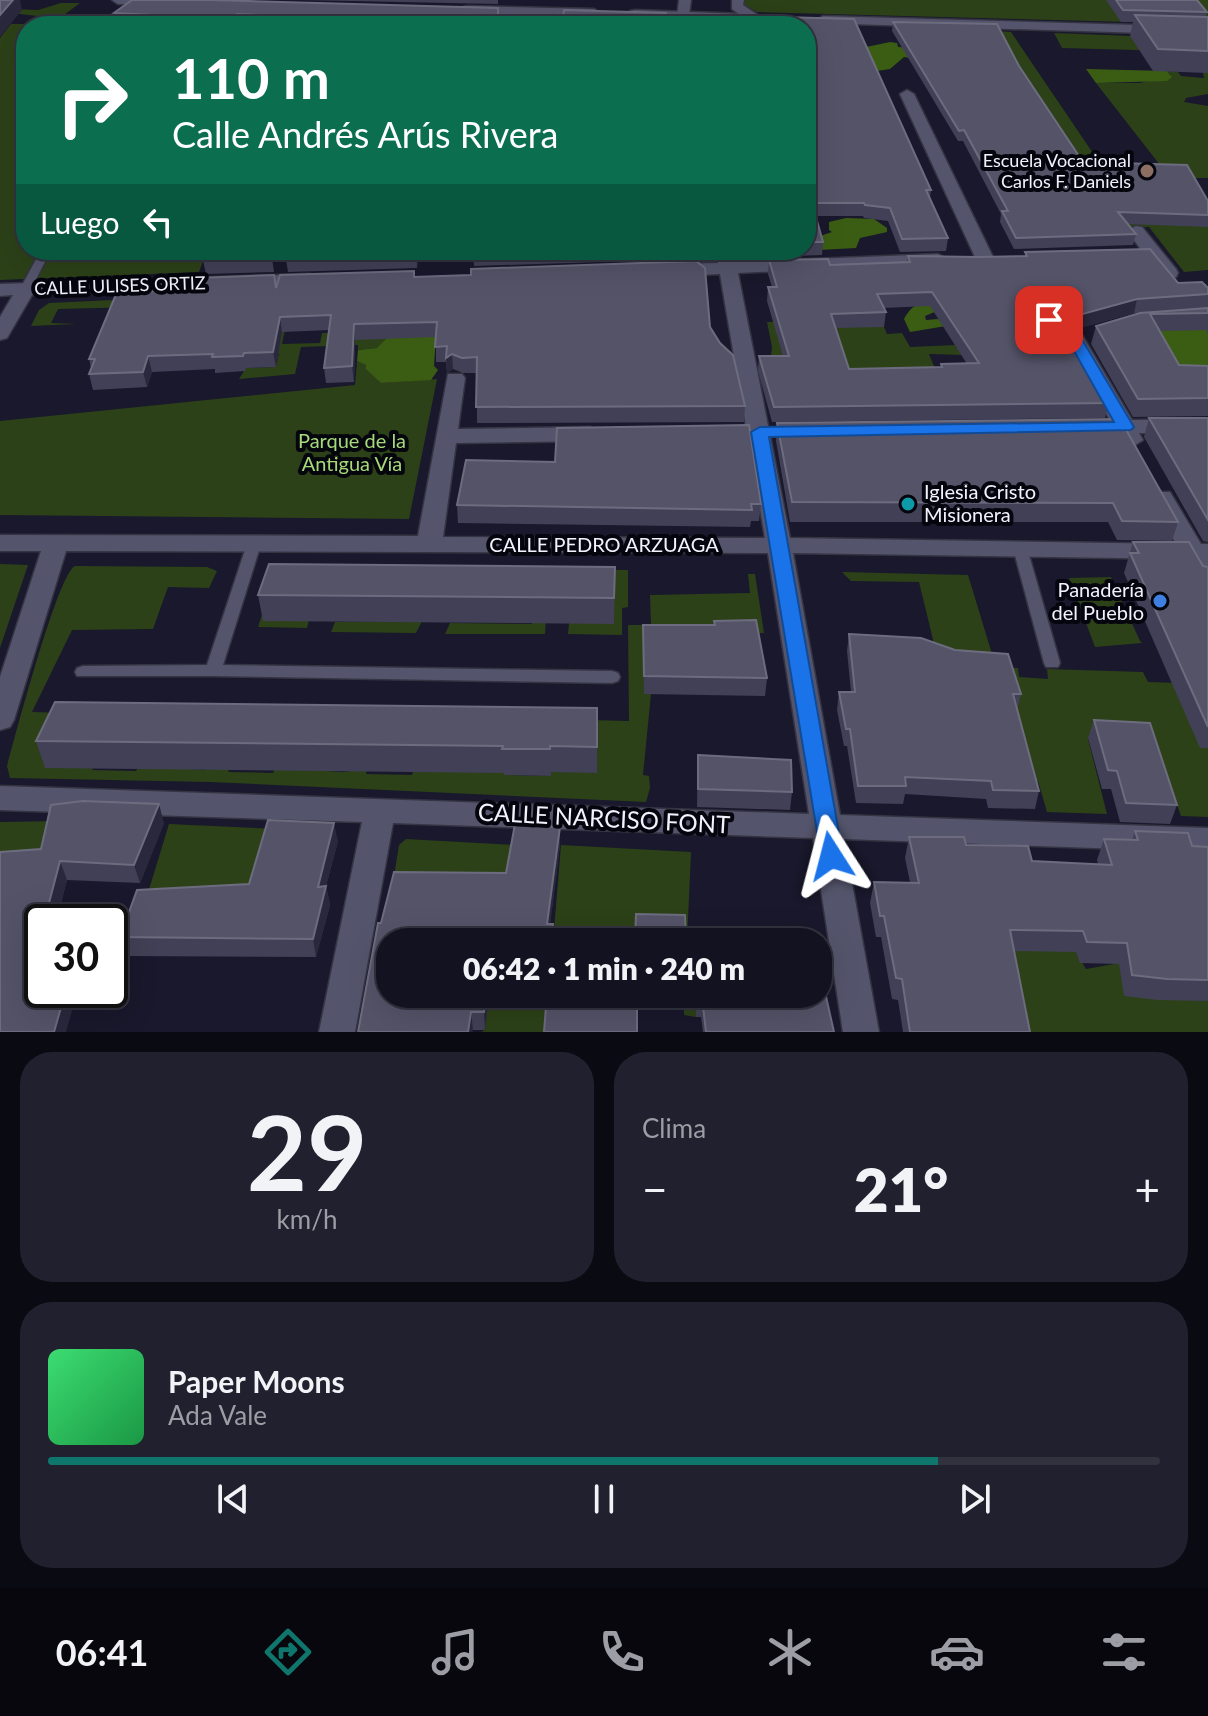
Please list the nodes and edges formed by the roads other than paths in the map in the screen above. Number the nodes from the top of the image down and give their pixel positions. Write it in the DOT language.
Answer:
graph roads {
  1 [pos="118,0"];
  2 [pos="146,0"];
  3 [pos="685,0"];
  4 [pos="738,0"];
  5 [pos="175,2"];
  6 [pos="449,9"];
  7 [pos="612,14"];
  8 [pos="627,14"];
  9 [pos="692,15"];
  10 [pos="712,16"];
  11 [pos="750,16"];
  12 [pos="816,19"];
  13 [pos="1208,31"];
  14 [pos="907,94"];
  15 [pos="1136,231"];
  16 [pos="1152,253"];
  17 [pos="1122,254"];
  18 [pos="816,259"];
  19 [pos="41,260"];
  20 [pos="720,260"];
  21 [pos="726,260"];
  22 [pos="659,270"];
  23 [pos="1170,274"];
  24 [pos="328,279"];
  25 [pos="26,289"];
  26 [pos="0,290"];
  27 [pos="1049,320"];
  28 [pos="0,334"];
  29 [pos="455,378"];
  30 [pos="1208,426"];
  31 [pos="1125,427"];
  32 [pos="1069,428"];
  33 [pos="611,434"];
  34 [pos="448,436"];
  35 [pos="0,543"];
  36 [pos="56,544"];
  37 [pos="254,544"];
  38 [pos="779,545"];
  39 [pos="429,546"];
  40 [pos="1020,548"];
  41 [pos="1200,552"];
  42 [pos="1208,578"];
  43 [pos="1052,663"];
  44 [pos="213,670"];
  45 [pos="83,672"];
  46 [pos="612,677"];
  47 [pos="0,720"];
  48 [pos="0,798"];
  49 [pos="380,809"];
  50 [pos="826,828"];
  51 [pos="1208,840"];
  52 [pos="337,1032"];
  53 [pos="861,1032"];
  1 -- 2 [label="street"];
  2 -- 5 [label="street"];
  3 -- 9 [label="street"];
  4 -- 11 [label="street"];
  6 -- 7 [label="street"];
  8 -- 9 [label="street"];
  9 -- 10 [label="street"];
  12 -- 13 [label="street"];
  14 -- 18 [label="street"];
  15 -- 16 [label="street"];
  16 -- 17 [label="street"];
  16 -- 23 [label="street"];
  19 -- 25 [label="lane"];
  20 -- 22 [label="street"];
  21 -- 38 [label="street"];
  24 -- 25 [label="street, CALLE ULISES ORTIZ"];
  25 -- 26 [label="street, CALLE ULISES ORTIZ"];
  25 -- 28 [label="street"];
  27 -- 31 [label="street"];
  29 -- 34 [label="street"];
  30 -- 31 [label="street"];
  31 -- 32 [label="street"];
  31 -- 41 [label="street"];
  33 -- 34 [label="street"];
  34 -- 39 [label="street"];
  35 -- 36 [label="street, CALLE PEDRO ARZUAGA"];
  36 -- 37 [label="street, CALLE PEDRO ARZUAGA"];
  36 -- 47 [label="street"];
  37 -- 39 [label="street, CALLE PEDRO ARZUAGA"];
  37 -- 44 [label="lane"];
  38 -- 39 [label="street, CALLE PEDRO ARZUAGA"];
  38 -- 40 [label="street, CALLE PEDRO ARZUAGA"];
  38 -- 50 [label="street"];
  40 -- 41 [label="street, CALLE PEDRO ARZUAGA"];
  40 -- 43 [label="lane"];
  41 -- 42 [label="street"];
  44 -- 45 [label="lane"];
  44 -- 46 [label="lane"];
  48 -- 49 [label="street, CALLE NARCISO FONT"];
  49 -- 50 [label="street, CALLE NARCISO FONT"];
  49 -- 52 [label="street"];
  50 -- 51 [label="street, CALLE NARCISO FONT"];
  50 -- 53 [label="street"];
}
